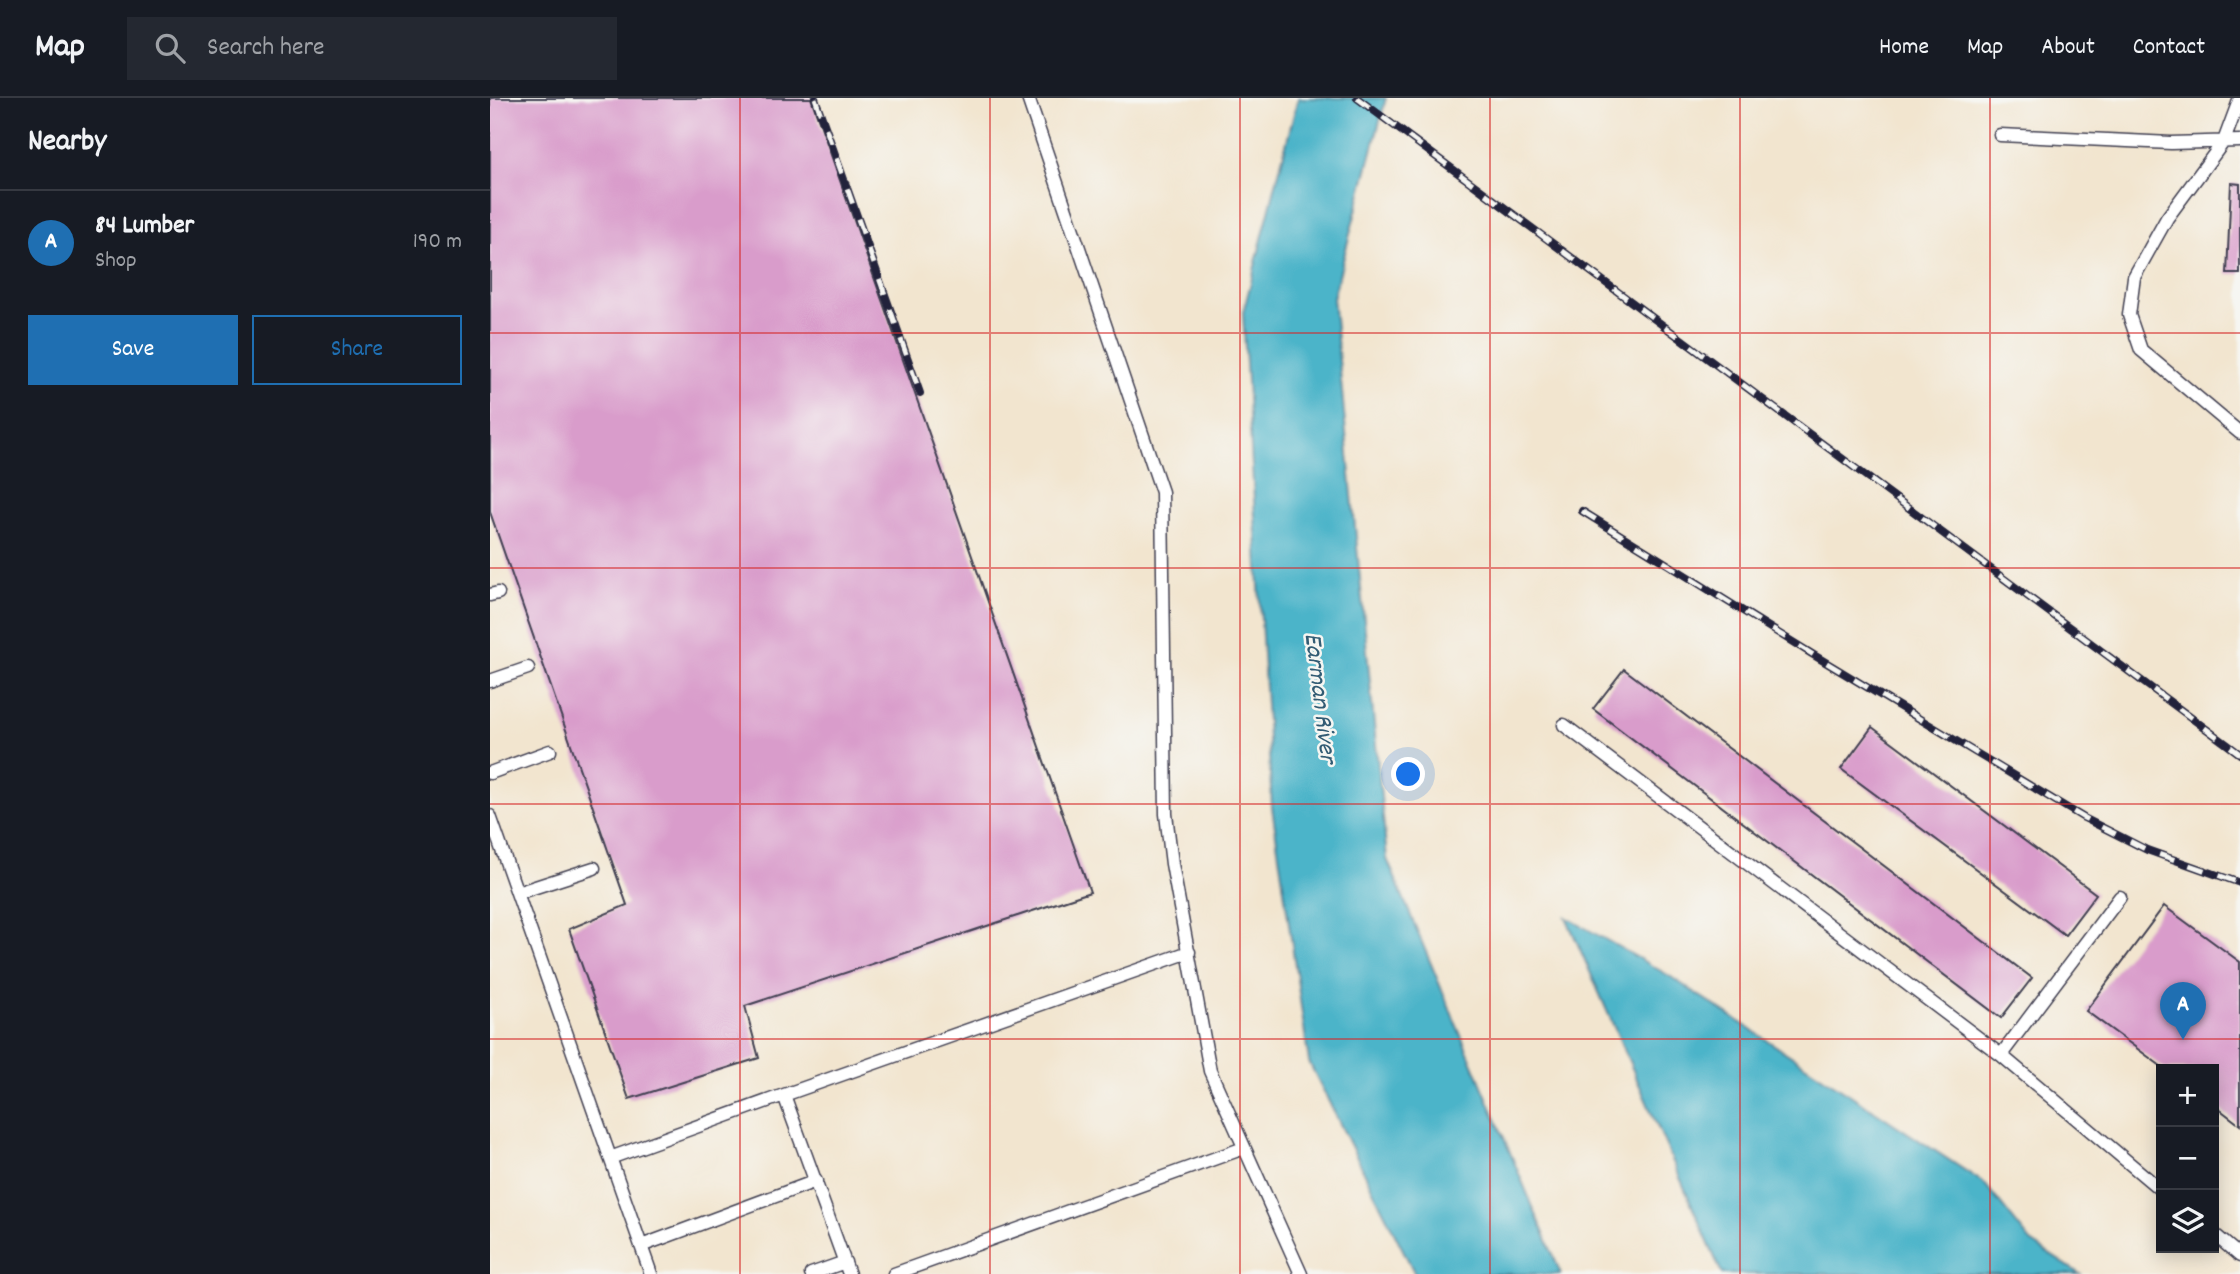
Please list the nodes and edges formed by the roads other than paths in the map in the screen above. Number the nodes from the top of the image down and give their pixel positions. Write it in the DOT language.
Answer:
graph roads {
  1 [pos="1028,98"];
  2 [pos="2240,98"];
  3 [pos="2000,135"];
  4 [pos="2224,141"];
  5 [pos="2240,141"];
  6 [pos="2240,433"];
  7 [pos="528,667"];
  8 [pos="490,681"];
  9 [pos="1564,725"];
  10 [pos="550,751"];
  11 [pos="490,773"];
  12 [pos="490,816"];
  13 [pos="594,868"];
  14 [pos="517,893"];
  15 [pos="2120,897"];
  16 [pos="1189,952"];
  17 [pos="2001,1055"];
  18 [pos="784,1095"];
  19 [pos="1244,1148"];
  20 [pos="610,1158"];
  21 [pos="816,1181"];
  22 [pos="2156,1186"];
  23 [pos="2219,1238"];
  24 [pos="641,1246"];
  25 [pos="2240,1256"];
  26 [pos="847,1268"];
  27 [pos="651,1274"];
  28 [pos="811,1274"];
  29 [pos="894,1274"];
  30 [pos="1301,1274"];
  1 -- 16 [label="lane"];
  2 -- 4 [label="lane"];
  3 -- 4 [label="lane"];
  4 -- 5 [label="lane"];
  4 -- 6 [label="lane"];
  7 -- 8 [label="lane"];
  9 -- 17 [label="lane"];
  10 -- 11 [label="lane"];
  12 -- 14 [label="lane"];
  13 -- 14 [label="lane"];
  14 -- 20 [label="lane"];
  15 -- 17 [label="lane"];
  16 -- 18 [label="lane"];
  16 -- 19 [label="lane"];
  17 -- 22 [label="lane"];
  18 -- 20 [label="lane"];
  18 -- 21 [label="lane"];
  19 -- 29 [label="lane"];
  19 -- 30 [label="lane"];
  20 -- 24 [label="lane"];
  21 -- 24 [label="lane"];
  21 -- 26 [label="lane"];
  23 -- 25 [label="lane"];
  24 -- 27 [label="lane"];
  26 -- 28 [label="lane"];
}
